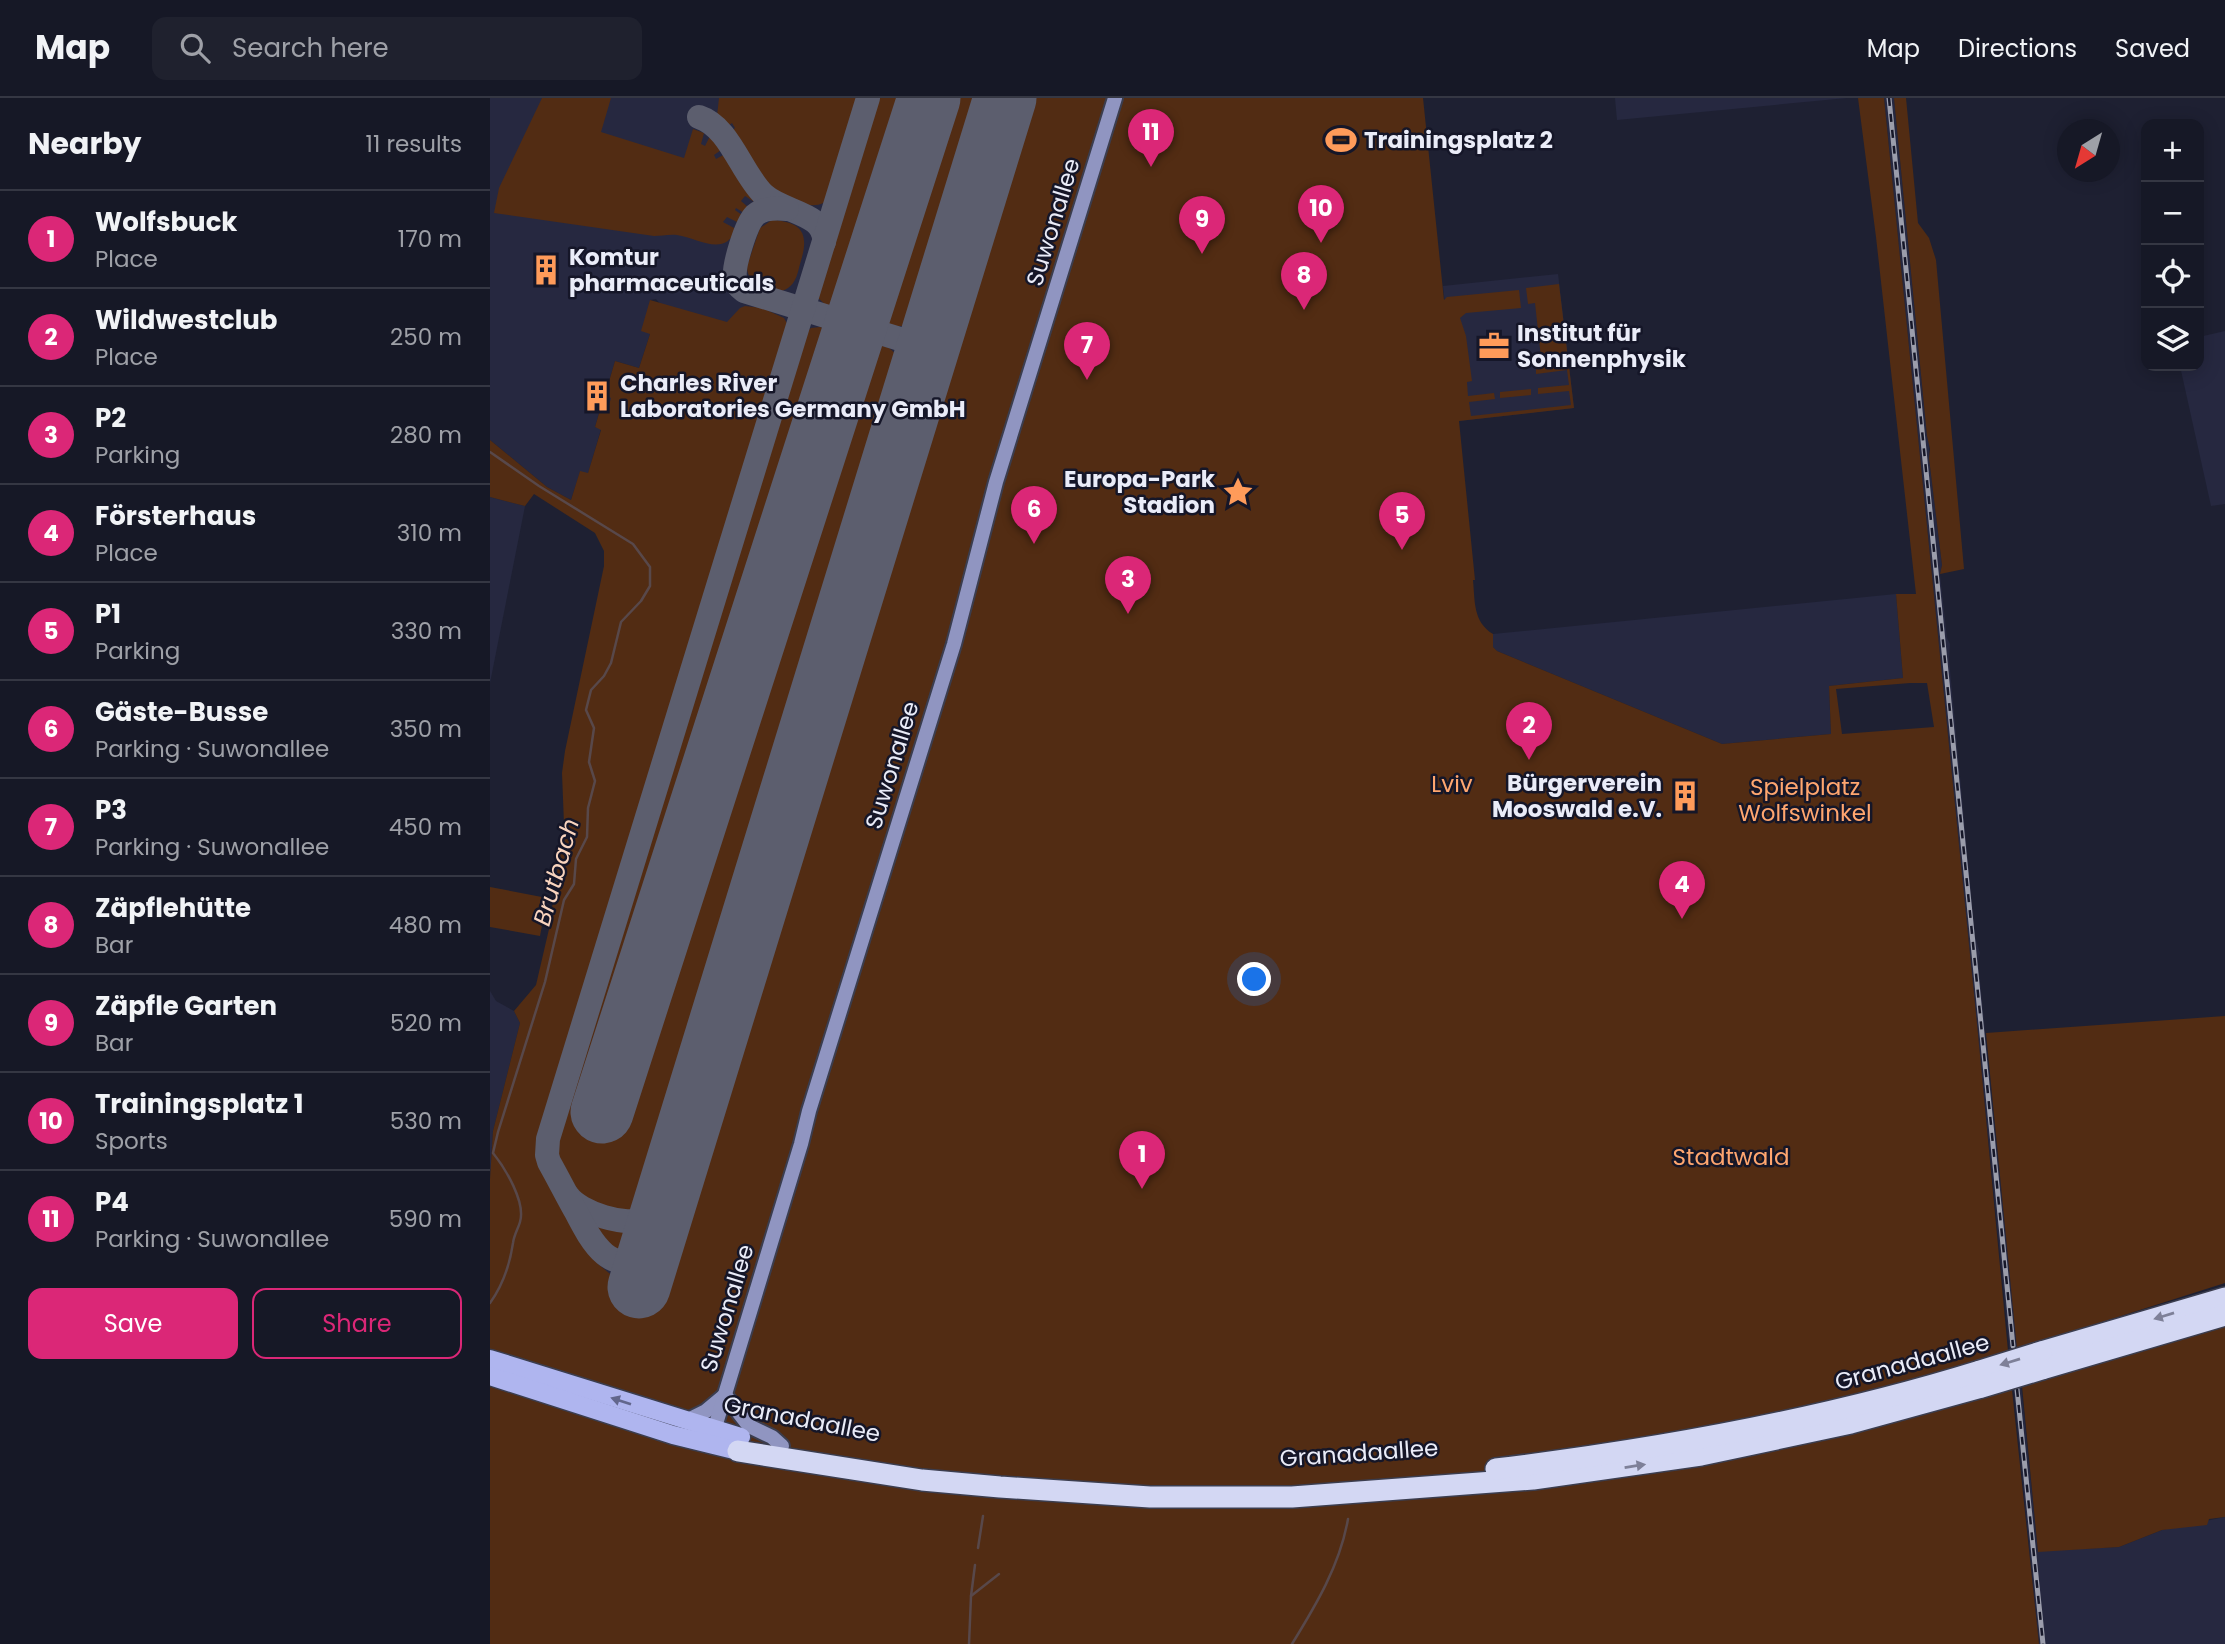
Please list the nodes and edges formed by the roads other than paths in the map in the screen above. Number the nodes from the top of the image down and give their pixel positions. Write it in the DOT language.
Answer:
graph roads {
  1 [pos="1115,98"];
  2 [pos="2225,1298"];
  3 [pos="2225,1315"];
  4 [pos="490,1359"];
  5 [pos="2042,1361"];
  6 [pos="490,1376"];
  7 [pos="1981,1379"];
  8 [pos="725,1395"];
  9 [pos="686,1421"];
  10 [pos="712,1437"];
  11 [pos="739,1444"];
  12 [pos="782,1446"];
  1 -- 8 [label="street, Suwonallee"];
  2 -- 5 [label="highway, Granadaallee, one-way"];
  3 -- 5 [label="highway, Granadaallee"];
  9 -- 4 [label="main road, Granadaallee, one-way"];
  5 -- 7 [label="highway, Granadaallee, bridge"];
  6 -- 10 [label="main road, Granadaallee"];
  11 -- 7 [label="highway, Granadaallee, one-way"];
  7 -- 12 [label="highway, Granadaallee"];
  8 -- 9 [label="street"];
  8 -- 10 [label="street, Suwonallee"];
  8 -- 12 [label="street"];
  9 -- 10 [label="main road, Granadaallee"];
  10 -- 11 [label="main road, Granadaallee"];
  11 -- 12 [label="highway, Granadaallee"];
}
